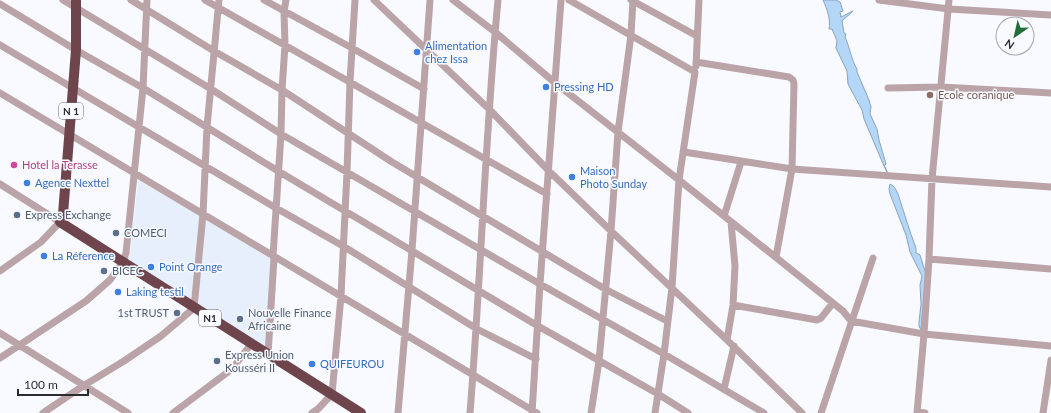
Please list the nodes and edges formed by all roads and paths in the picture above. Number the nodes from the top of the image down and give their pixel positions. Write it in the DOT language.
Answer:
graph roads {
  1 [pos="63,0"];
  2 [pos="131,0"];
  3 [pos="147,0"];
  4 [pos="205,0"];
  5 [pos="264,0"];
  6 [pos="286,0"];
  7 [pos="355,0"];
  8 [pos="374,0"];
  9 [pos="430,0"];
  10 [pos="453,0"];
  11 [pos="498,0"];
  12 [pos="561,0"];
  13 [pos="569,0"];
  14 [pos="633,0"];
  15 [pos="699,0"];
  16 [pos="879,0"];
  17 [pos="949,0"];
  18 [pos="0,4"];
  19 [pos="76,4"];
  20 [pos="218,4"];
  21 [pos="949,9"];
  22 [pos="146,10"];
  23 [pos="284,12"];
  24 [pos="1051,15"];
  25 [pos="495,32"];
  26 [pos="631,35"];
  27 [pos="697,36"];
  28 [pos="0,45"];
  29 [pos="285,45"];
  30 [pos="352,48"];
  31 [pos="427,49"];
  32 [pos="76,50"];
  33 [pos="146,50"];
  34 [pos="214,51"];
  35 [pos="696,62"];
  36 [pos="695,72"];
  37 [pos="350,82"];
  38 [pos="554,82"];
  39 [pos="942,87"];
  40 [pos="73,88"];
  41 [pos="143,88"];
  42 [pos="888,88"];
  43 [pos="211,89"];
  44 [pos="424,89"];
  45 [pos="282,90"];
  46 [pos="1051,93"];
  47 [pos="0,94"];
  48 [pos="490,110"];
  49 [pos="422,123"];
  50 [pos="139,126"];
  51 [pos="207,127"];
  52 [pos="618,132"];
  53 [pos="349,133"];
  54 [pos="69,134"];
  55 [pos="281,134"];
  56 [pos="684,152"];
  57 [pos="487,160"];
  58 [pos="741,162"];
  59 [pos="204,166"];
  60 [pos="792,169"];
  61 [pos="278,171"];
  62 [pos="549,171"];
  63 [pos="347,172"];
  64 [pos="134,173"];
  65 [pos="418,177"];
  66 [pos="932,179"];
  67 [pos="679,180"];
  68 [pos="2,187"];
  69 [pos="1051,187"];
  70 [pos="547,194"];
  71 [pos="276,208"];
  72 [pos="346,210"];
  73 [pos="414,210"];
  74 [pos="203,214"];
  75 [pos="484,216"];
  76 [pos="724,216"];
  77 [pos="60,222"];
  78 [pos="731,222"];
  79 [pos="611,231"];
  80 [pos="343,246"];
  81 [pos="412,250"];
  82 [pos="481,250"];
  83 [pos="543,252"];
  84 [pos="272,256"];
  85 [pos="776,257"];
  86 [pos="873,258"];
  87 [pos="929,259"];
  88 [pos="123,262"];
  89 [pos="1051,269"];
  90 [pos="0,271"];
  91 [pos="540,284"];
  92 [pos="409,287"];
  93 [pos="672,287"];
  94 [pos="605,289"];
  95 [pos="478,291"];
  96 [pos="341,296"];
  97 [pos="833,303"];
  98 [pos="733,305"];
  99 [pos="194,308"];
  100 [pos="602,320"];
  101 [pos="667,321"];
  102 [pos="851,321"];
  103 [pos="538,326"];
  104 [pos="477,329"];
  105 [pos="0,333"];
  106 [pos="924,334"];
  107 [pos="406,335"];
  108 [pos="728,340"];
  109 [pos="251,344"];
  110 [pos="19,345"];
  111 [pos="734,346"];
  112 [pos="1051,346"];
  113 [pos="664,354"];
  114 [pos="268,355"];
  115 [pos="0,358"];
  116 [pos="536,358"];
  117 [pos="599,360"];
  118 [pos="1051,360"];
  119 [pos="473,375"];
  120 [pos="83,386"];
  121 [pos="724,389"];
  122 [pos="332,394"];
  123 [pos="658,394"];
  124 [pos="534,412"];
  125 [pos="43,413"];
  126 [pos="128,413"];
  127 [pos="172,413"];
  128 [pos="312,413"];
  129 [pos="361,413"];
  130 [pos="398,413"];
  131 [pos="470,413"];
  132 [pos="591,413"];
  133 [pos="655,413"];
  134 [pos="688,413"];
  135 [pos="764,413"];
  136 [pos="802,413"];
  137 [pos="821,413"];
  138 [pos="917,413"];
  139 [pos="925,413"];
  140 [pos="1043,413"];
  1 -- 19 [label="street"];
  2 -- 22 [label="street"];
  3 -- 22 [label="street"];
  4 -- 20 [label="street"];
  5 -- 23 [label="street"];
  6 -- 23 [label="street"];
  7 -- 30 [label="street"];
  8 -- 31 [label="street"];
  9 -- 31 [label="street"];
  10 -- 25 [label="street"];
  11 -- 25 [label="street"];
  12 -- 38 [label="street"];
  13 -- 26 [label="street"];
  14 -- 26 [label="street"];
  14 -- 27 [label="street"];
  15 -- 27 [label="street"];
  16 -- 21 [label="street"];
  17 -- 21 [label="street"];
  18 -- 32 [label="street"];
  19 -- 32 [label="highway, N 1"];
  19 -- 33 [label="street"];
  20 -- 29 [label="street"];
  20 -- 34 [label="street"];
  21 -- 24 [label="street"];
  21 -- 39 [label="street"];
  22 -- 33 [label="street"];
  22 -- 34 [label="street"];
  23 -- 29 [label="street"];
  23 -- 30 [label="street"];
  25 -- 38 [label="street"];
  25 -- 48 [label="street"];
  26 -- 36 [label="street"];
  26 -- 52 [label="street"];
  27 -- 35 [label="street"];
  28 -- 40 [label="street"];
  29 -- 37 [label="street"];
  29 -- 45 [label="street"];
  30 -- 37 [label="street"];
  30 -- 44 [label="street"];
  31 -- 44 [label="street"];
  31 -- 48 [label="street"];
  32 -- 40 [label="highway, N 1"];
  32 -- 41 [label="street"];
  33 -- 41 [label="street"];
  33 -- 43 [label="street"];
  34 -- 43 [label="street"];
  34 -- 45 [label="street"];
  35 -- 36 [label="street"];
  35 -- 60 [label="street"];
  36 -- 56 [label="street"];
  37 -- 49 [label="street"];
  37 -- 53 [label="street"];
  38 -- 52 [label="street"];
  38 -- 62 [label="street"];
  39 -- 42 [label="street"];
  39 -- 46 [label="street"];
  39 -- 66 [label="street"];
  40 -- 50 [label="street"];
  40 -- 54 [label="highway, N 1"];
  41 -- 50 [label="street"];
  41 -- 51 [label="street"];
  43 -- 51 [label="street"];
  43 -- 55 [label="street"];
  44 -- 49 [label="street"];
  45 -- 53 [label="street"];
  45 -- 55 [label="street"];
  47 -- 54 [label="street"];
  48 -- 57 [label="street"];
  48 -- 62 [label="street"];
  49 -- 57 [label="street"];
  49 -- 65 [label="street"];
  50 -- 59 [label="street"];
  50 -- 64 [label="street"];
  51 -- 59 [label="street"];
  51 -- 61 [label="street"];
  52 -- 67 [label="street"];
  52 -- 79 [label="street"];
  53 -- 63 [label="street"];
  53 -- 65 [label="street"];
  54 -- 64 [label="street"];
  54 -- 77 [label="highway, N 1"];
  55 -- 61 [label="street"];
  55 -- 63 [label="street"];
  56 -- 58 [label="street"];
  56 -- 67 [label="street"];
  57 -- 70 [label="street"];
  57 -- 75 [label="street"];
  58 -- 60 [label="street"];
  58 -- 76 [label="street"];
  59 -- 71 [label="street"];
  59 -- 74 [label="street"];
  60 -- 66 [label="street"];
  60 -- 85 [label="street"];
  61 -- 71 [label="street"];
  61 -- 72 [label="street"];
  62 -- 70 [label="street"];
  62 -- 79 [label="street"];
  63 -- 72 [label="street"];
  63 -- 73 [label="street"];
  64 -- 74 [label="street"];
  64 -- 88 [label="street"];
  65 -- 73 [label="street"];
  65 -- 75 [label="street"];
  66 -- 69 [label="street"];
  66 -- 87 [label="street"];
  67 -- 76 [label="street"];
  67 -- 93 [label="street"];
  68 -- 77 [label="street"];
  70 -- 83 [label="street"];
  71 -- 80 [label="street"];
  71 -- 84 [label="street"];
  72 -- 80 [label="street"];
  72 -- 81 [label="street"];
  73 -- 81 [label="street"];
  73 -- 82 [label="street"];
  74 -- 84 [label="street"];
  74 -- 99 [label="street"];
  75 -- 82 [label="street"];
  75 -- 83 [label="street"];
  76 -- 78 [label="street"];
  77 -- 88 [label="highway, N1"];
  77 -- 90 [label="street"];
  78 -- 85 [label="street"];
  78 -- 98 [label="street"];
  79 -- 93 [label="street"];
  79 -- 94 [label="street"];
  80 -- 92 [label="street"];
  80 -- 96 [label="street"];
  81 -- 92 [label="street"];
  81 -- 95 [label="street"];
  82 -- 91 [label="street"];
  82 -- 95 [label="street"];
  83 -- 91 [label="street"];
  83 -- 94 [label="street"];
  84 -- 96 [label="street"];
  84 -- 114 [label="street"];
  85 -- 97 [label="street"];
  86 -- 102 [label="street"];
  87 -- 89 [label="street"];
  87 -- 106 [label="street"];
  88 -- 99 [label="highway, N1"];
  88 -- 110 [label="street"];
  91 -- 100 [label="street"];
  91 -- 103 [label="street"];
  92 -- 104 [label="street"];
  92 -- 107 [label="street"];
  93 -- 101 [label="street"];
  93 -- 108 [label="street"];
  94 -- 100 [label="street"];
  94 -- 101 [label="street"];
  95 -- 103 [label="street"];
  95 -- 104 [label="street"];
  96 -- 107 [label="street"];
  96 -- 122 [label="street"];
  97 -- 98 [label="street"];
  97 -- 102 [label="street"];
  98 -- 108 [label="street"];
  99 -- 109 [label="highway, N1"];
  99 -- 120 [label="street"];
  100 -- 113 [label="street"];
  100 -- 117 [label="street"];
  101 -- 113 [label="street"];
  102 -- 106 [label="street"];
  102 -- 137 [label="street"];
  103 -- 116 [label="street"];
  103 -- 117 [label="street"];
  104 -- 116 [label="street"];
  104 -- 119 [label="street"];
  105 -- 110 [label="street"];
  106 -- 112 [label="street"];
  106 -- 138 [label="street"];
  107 -- 119 [label="street"];
  107 -- 130 [label="street"];
  108 -- 111 [label="street"];
  109 -- 114 [label="highway, N1"];
  109 -- 127 [label="street"];
  110 -- 115 [label="street"];
  110 -- 120 [label="street"];
  111 -- 121 [label="street"];
  111 -- 136 [label="street"];
  113 -- 121 [label="street"];
  113 -- 123 [label="street"];
  114 -- 122 [label="highway, N1"];
  116 -- 124 [label="street"];
  117 -- 123 [label="street"];
  117 -- 132 [label="street"];
  118 -- 140 [label="street"];
  119 -- 124 [label="street"];
  119 -- 131 [label="street"];
  120 -- 125 [label="street"];
  120 -- 126 [label="street"];
  121 -- 135 [label="street"];
  122 -- 128 [label="street"];
  122 -- 129 [label="highway, N1"];
  123 -- 133 [label="street"];
  123 -- 134 [label="street"];
  138 -- 139 [label="street"];
}
